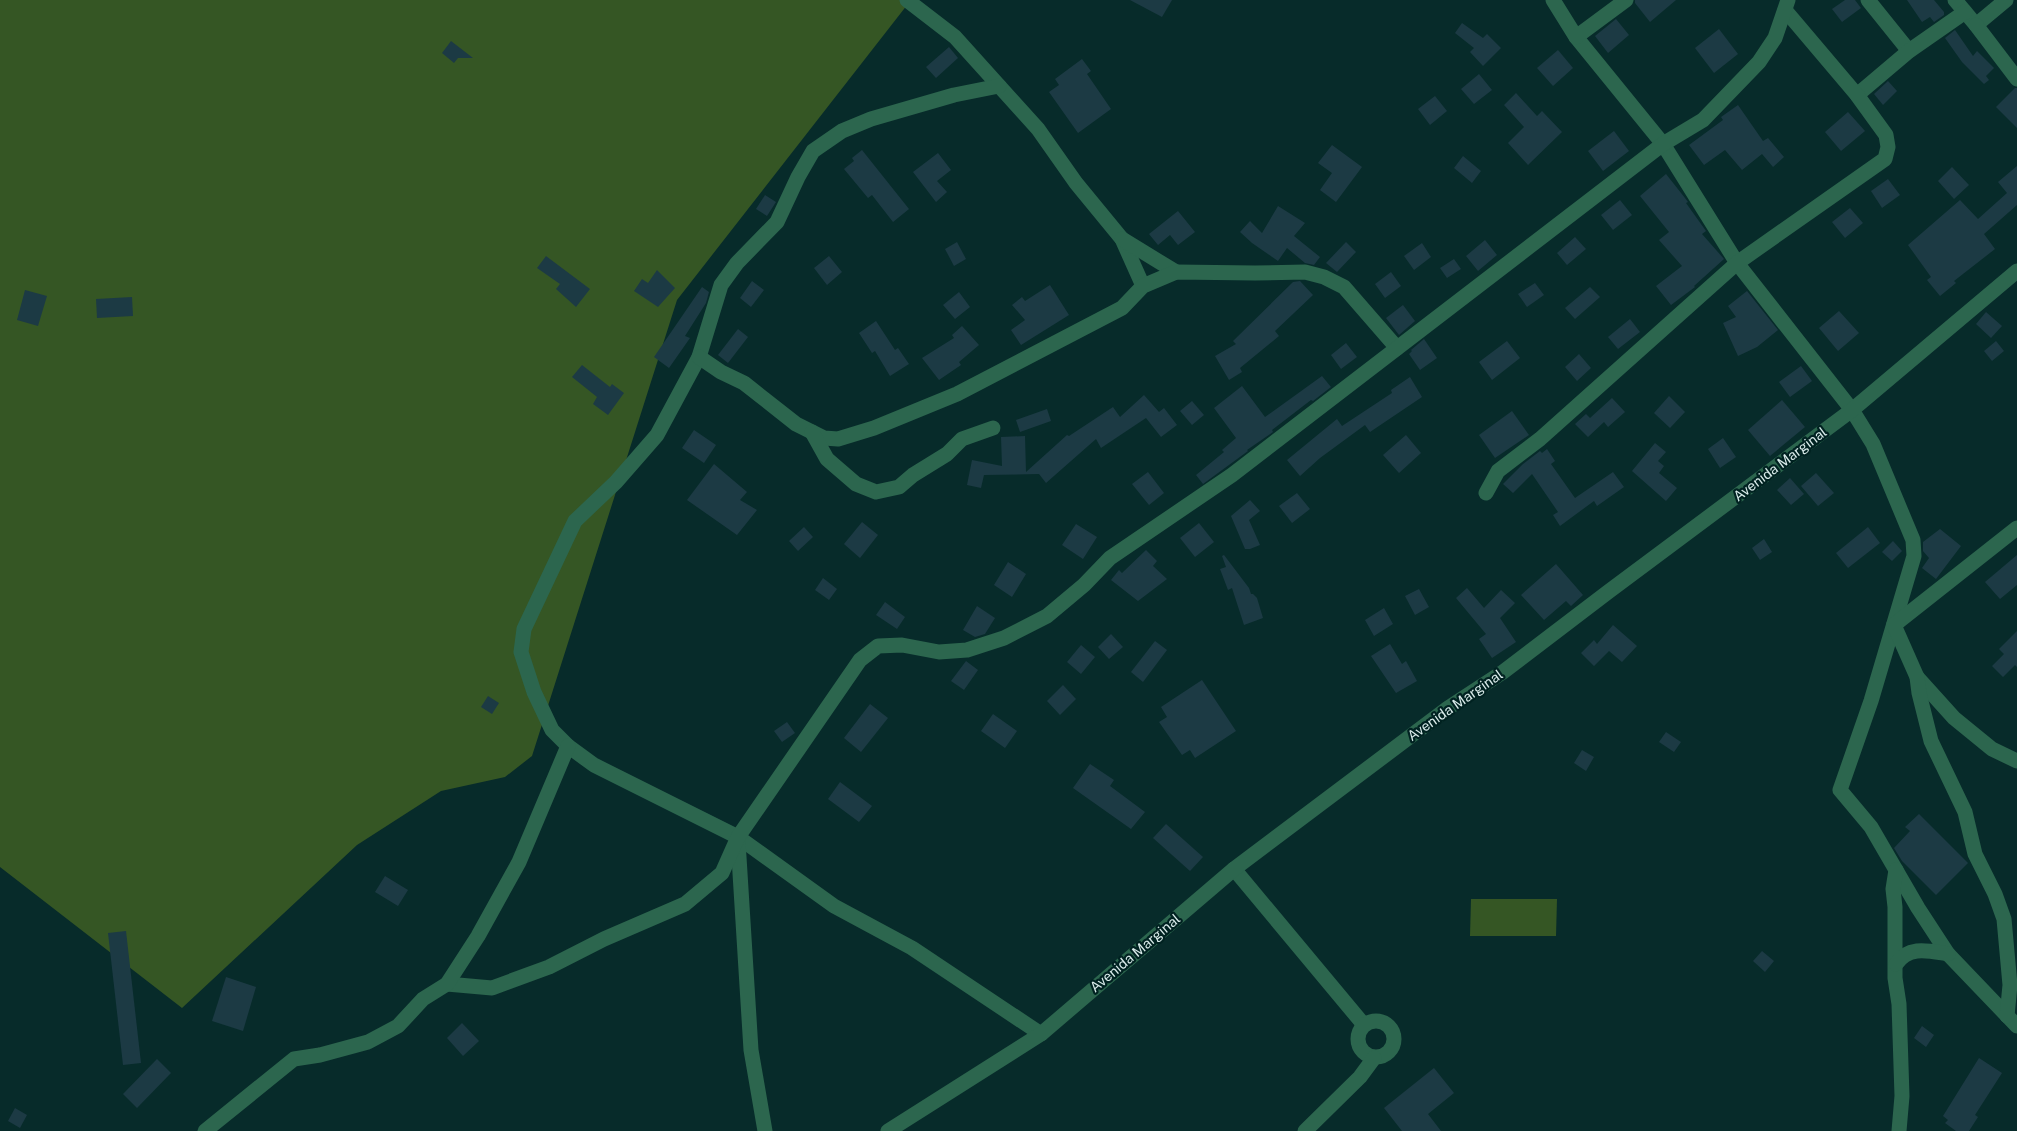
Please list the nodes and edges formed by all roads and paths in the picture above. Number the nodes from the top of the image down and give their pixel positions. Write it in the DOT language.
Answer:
graph roads {
  1 [pos="907,0"];
  2 [pos="1552,0"];
  3 [pos="1626,0"];
  4 [pos="1868,0"];
  5 [pos="1955,0"];
  6 [pos="2006,0"];
  7 [pos="1786,5"];
  8 [pos="1965,12"];
  9 [pos="1976,24"];
  10 [pos="1576,37"];
  11 [pos="1909,51"];
  12 [pos="2017,79"];
  13 [pos="999,86"];
  14 [pos="1856,94"];
  15 [pos="1663,144"];
  16 [pos="1122,239"];
  17 [pos="1737,263"];
  18 [pos="2017,271"];
  19 [pos="1176,272"];
  20 [pos="1143,286"];
  21 [pos="1396,348"];
  22 [pos="699,357"];
  23 [pos="1852,410"];
  24 [pos="993,428"];
  25 [pos="812,432"];
  26 [pos="1486,493"];
  27 [pos="2017,528"];
  28 [pos="1894,626"];
  29 [pos="1917,677"];
  30 [pos="568,746"];
  31 [pos="2017,761"];
  32 [pos="738,837"];
  33 [pos="1234,869"];
  34 [pos="1896,870"];
  35 [pos="1948,954"];
  36 [pos="1896,964"];
  37 [pos="446,984"];
  38 [pos="2012,1021"];
  39 [pos="1364,1025"];
  40 [pos="1041,1034"];
  41 [pos="1374,1058"];
  42 [pos="205,1131"];
  43 [pos="765,1131"];
  44 [pos="888,1131"];
  45 [pos="1306,1131"];
  46 [pos="1899,1131"];
  1 -- 13 [label="street"];
  2 -- 10 [label="street"];
  3 -- 10 [label="street"];
  4 -- 11 [label="street"];
  5 -- 8 [label="street"];
  6 -- 9 [label="street"];
  7 -- 14 [label="street"];
  7 -- 15 [label="street"];
  8 -- 9 [label="street"];
  8 -- 11 [label="street"];
  9 -- 12 [label="street"];
  10 -- 15 [label="street"];
  11 -- 14 [label="street"];
  13 -- 16 [label="street"];
  13 -- 22 [label="street"];
  14 -- 17 [label="street"];
  15 -- 17 [label="street"];
  15 -- 21 [label="street"];
  16 -- 19 [label="street"];
  16 -- 20 [label="street"];
  17 -- 23 [label="street"];
  17 -- 26 [label="street"];
  18 -- 23 [label="street, Avenida Marginal"];
  19 -- 20 [label="street"];
  19 -- 21 [label="street"];
  20 -- 25 [label="street"];
  21 -- 32 [label="street"];
  22 -- 25 [label="street"];
  22 -- 30 [label="street"];
  23 -- 28 [label="street"];
  23 -- 33 [label="street, Avenida Marginal"];
  24 -- 25 [label="street"];
  27 -- 28 [label="street"];
  28 -- 29 [label="street"];
  28 -- 34 [label="street"];
  29 -- 31 [label="street"];
  29 -- 38 [label="street"];
  30 -- 32 [label="street"];
  30 -- 37 [label="street"];
  32 -- 37 [label="street"];
  32 -- 40 [label="street"];
  32 -- 43 [label="street"];
  33 -- 39 [label="street"];
  33 -- 40 [label="street, Avenida Marginal"];
  34 -- 35 [label="street"];
  34 -- 36 [label="street"];
  35 -- 36 [label="street"];
  35 -- 38 [label="street"];
  36 -- 46 [label="street"];
  37 -- 42 [label="street"];
  39 -- 41 [label="street"];
  39 -- 41 [label="street"];
  40 -- 44 [label="street, Avenida Marginal"];
  41 -- 45 [label="street"];
}
